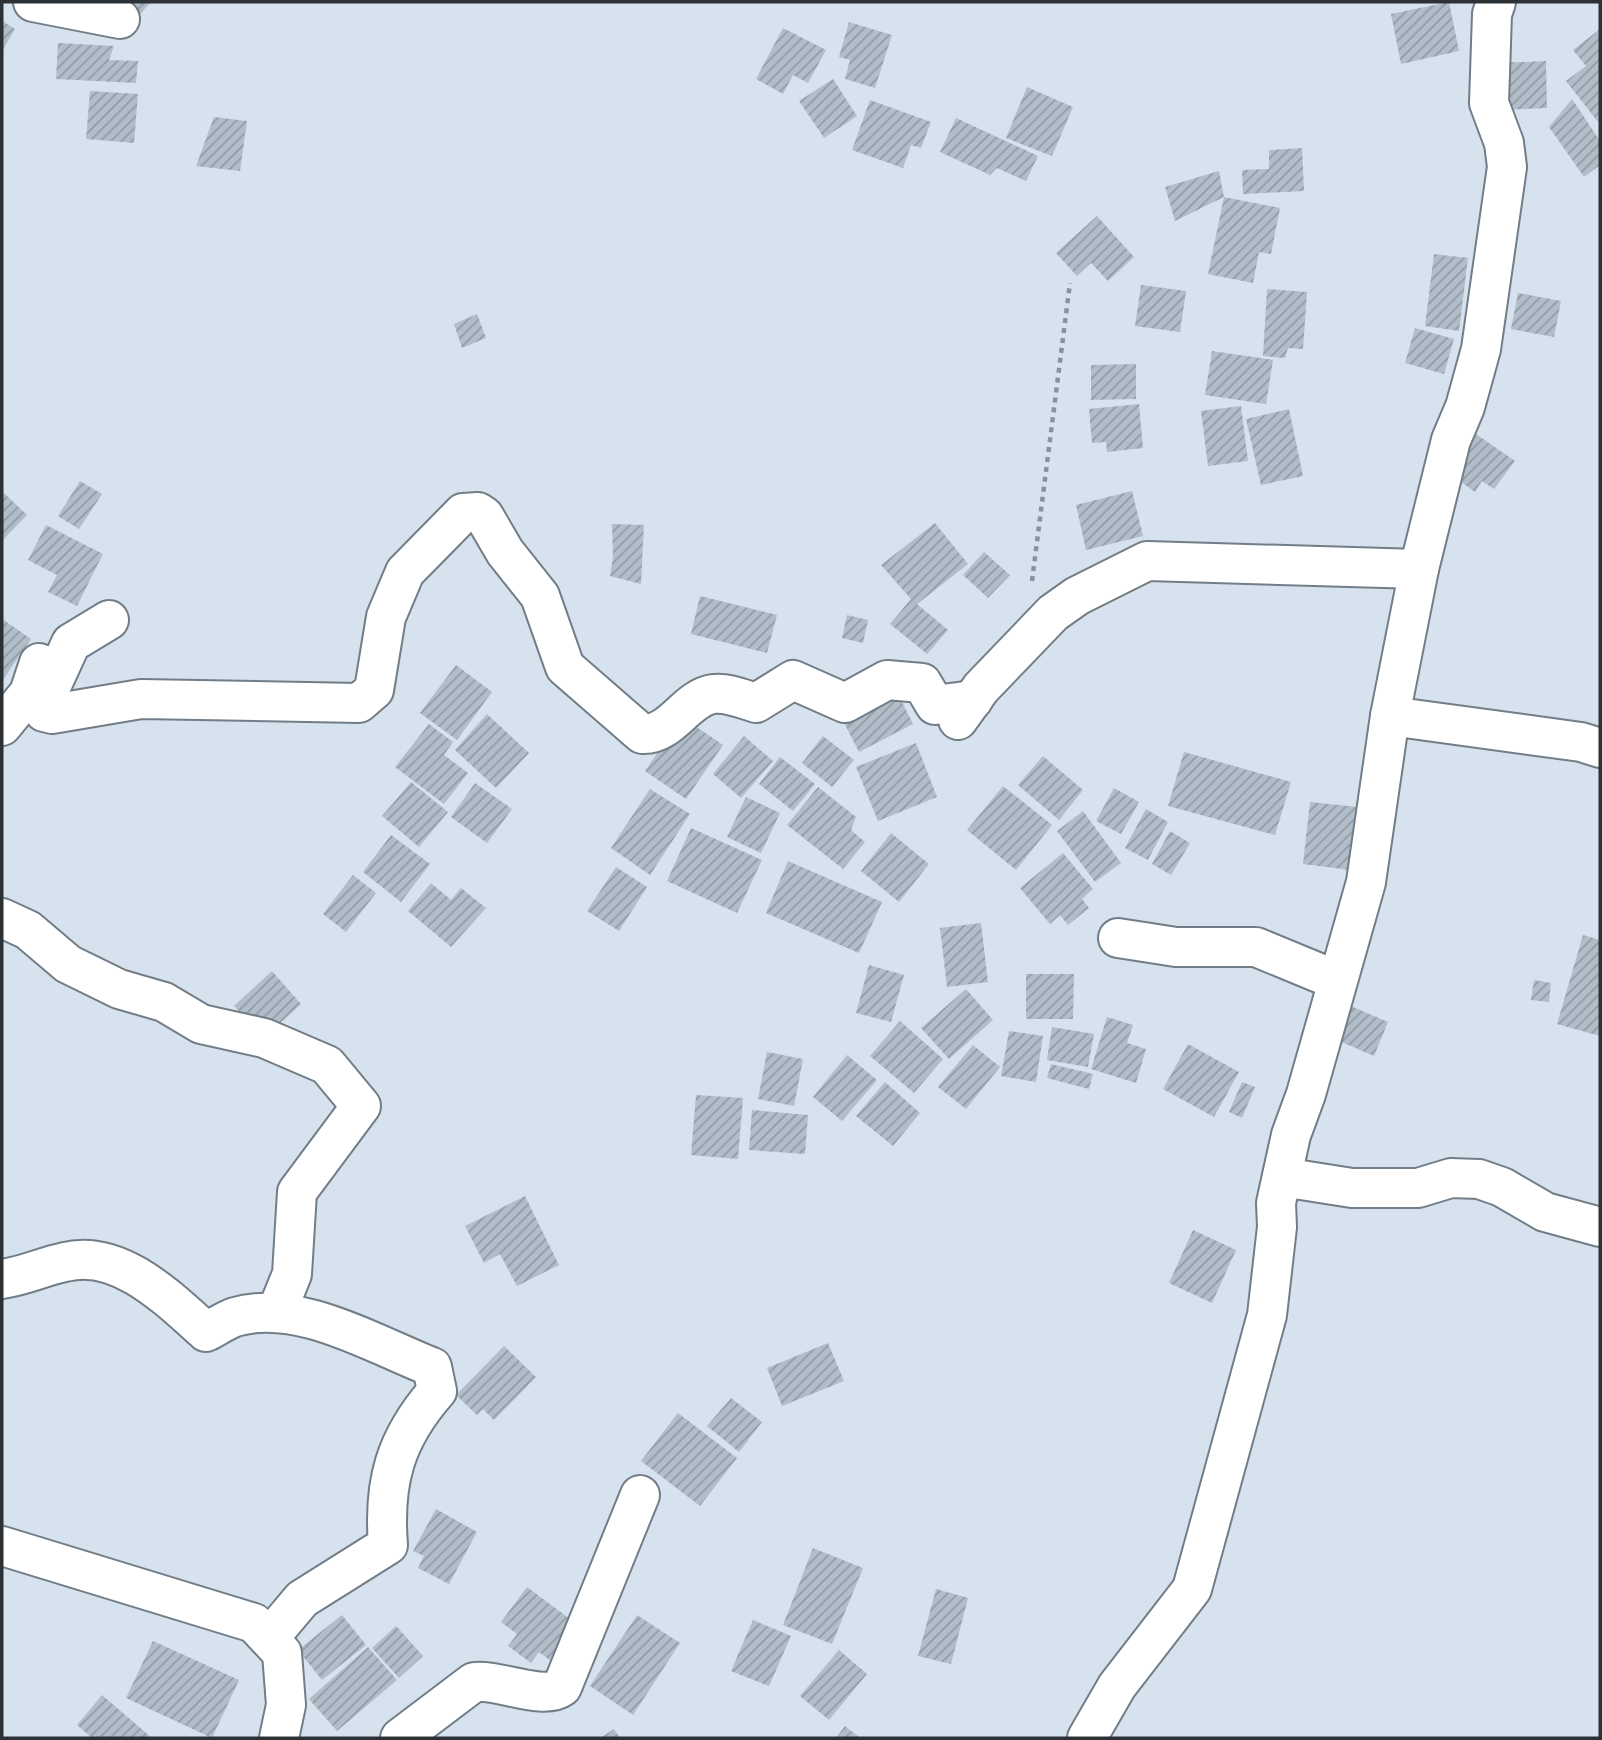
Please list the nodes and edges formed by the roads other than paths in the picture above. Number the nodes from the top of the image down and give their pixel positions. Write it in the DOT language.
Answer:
graph roads {
  1 [pos="33,2"];
  2 [pos="1496,2"];
  3 [pos="120,19"];
  4 [pos="1419,569"];
  5 [pos="1390,716"];
  6 [pos="2,726"];
  7 [pos="1600,748"];
  8 [pos="2,918"];
  9 [pos="1118,938"];
  10 [pos="1336,980"];
  11 [pos="1282,1177"];
  12 [pos="1600,1227"];
  13 [pos="2,1279"];
  14 [pos="277,1311"];
  15 [pos="640,1495"];
  16 [pos="2,1546"];
  17 [pos="270,1637"];
  18 [pos="279,1738"];
  19 [pos="400,1738"];
  20 [pos="1087,1738"];
  1 -- 3 [label="street"];
  2 -- 4 [label="street"];
  4 -- 5 [label="street"];
  4 -- 6 [label="street"];
  5 -- 7 [label="street"];
  5 -- 10 [label="street"];
  8 -- 14 [label="street"];
  9 -- 10 [label="street"];
  10 -- 11 [label="street"];
  11 -- 12 [label="street"];
  11 -- 20 [label="street"];
  13 -- 14 [label="street"];
  14 -- 17 [label="street"];
  15 -- 19 [label="street"];
  16 -- 17 [label="street"];
  17 -- 18 [label="street"];
}
